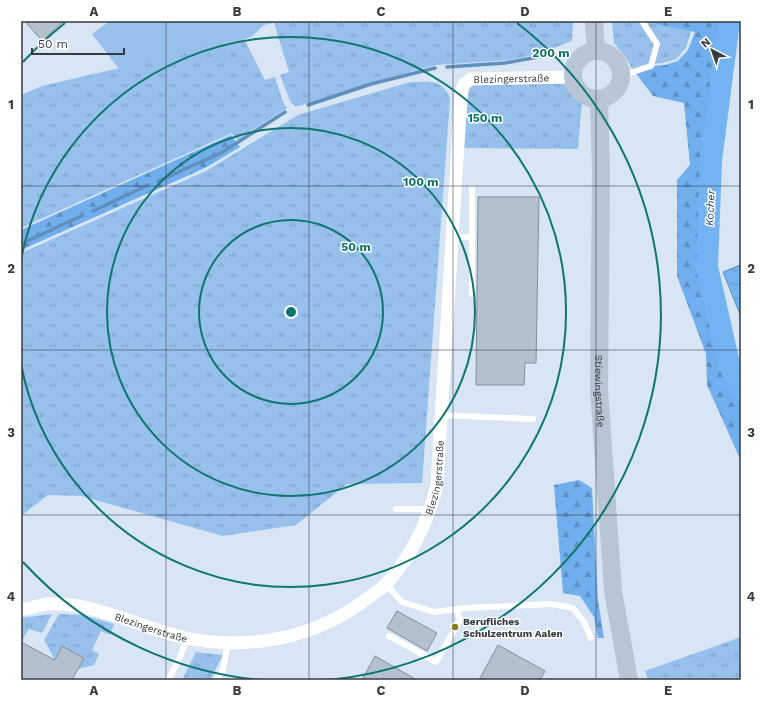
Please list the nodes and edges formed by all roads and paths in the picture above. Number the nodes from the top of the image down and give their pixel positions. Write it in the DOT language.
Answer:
graph roads {
  1 [pos="594,21"];
  2 [pos="642,21"];
  3 [pos="596,52"];
  4 [pos="621,76"];
  5 [pos="573,77"];
  6 [pos="599,99"];
  7 [pos="472,189"];
  8 [pos="452,237"];
  9 [pos="471,237"];
  10 [pos="472,294"];
  11 [pos="440,415"];
  12 [pos="533,419"];
  13 [pos="396,509"];
  14 [pos="431,509"];
  15 [pos="386,584"];
  16 [pos="21,610"];
  17 [pos="457,610"];
  18 [pos="389,636"];
  19 [pos="187,638"];
  20 [pos="591,638"];
  21 [pos="228,642"];
  22 [pos="168,680"];
  23 [pos="217,680"];
  24 [pos="629,680"];
  1 -- 3 [label="main road"];
  2 -- 4 [label="lane"];
  3 -- 4 [label="main road"];
  3 -- 5 [label="main road"];
  4 -- 6 [label="main road"];
  5 -- 6 [label="main road"];
  5 -- 8 [label="street, Blezingerstraße"];
  6 -- 24 [label="main road, Stiewingstraße"];
  7 -- 9 [label="lane"];
  8 -- 9 [label="lane"];
  8 -- 11 [label="street, Blezingerstraße"];
  9 -- 10 [label="lane"];
  11 -- 12 [label="lane"];
  11 -- 14 [label="street, Blezingerstraße"];
  13 -- 14 [label="lane"];
  14 -- 15 [label="street, Blezingerstraße"];
  15 -- 17 [label="lane"];
  15 -- 21 [label="street, Blezingerstraße"];
  16 -- 19 [label="street, Blezingerstraße"];
  17 -- 18 [label="lane"];
  17 -- 20 [label="lane"];
  19 -- 21 [label="street, Blezingerstraße"];
  19 -- 22 [label="lane"];
  21 -- 23 [label="lane"];
}
